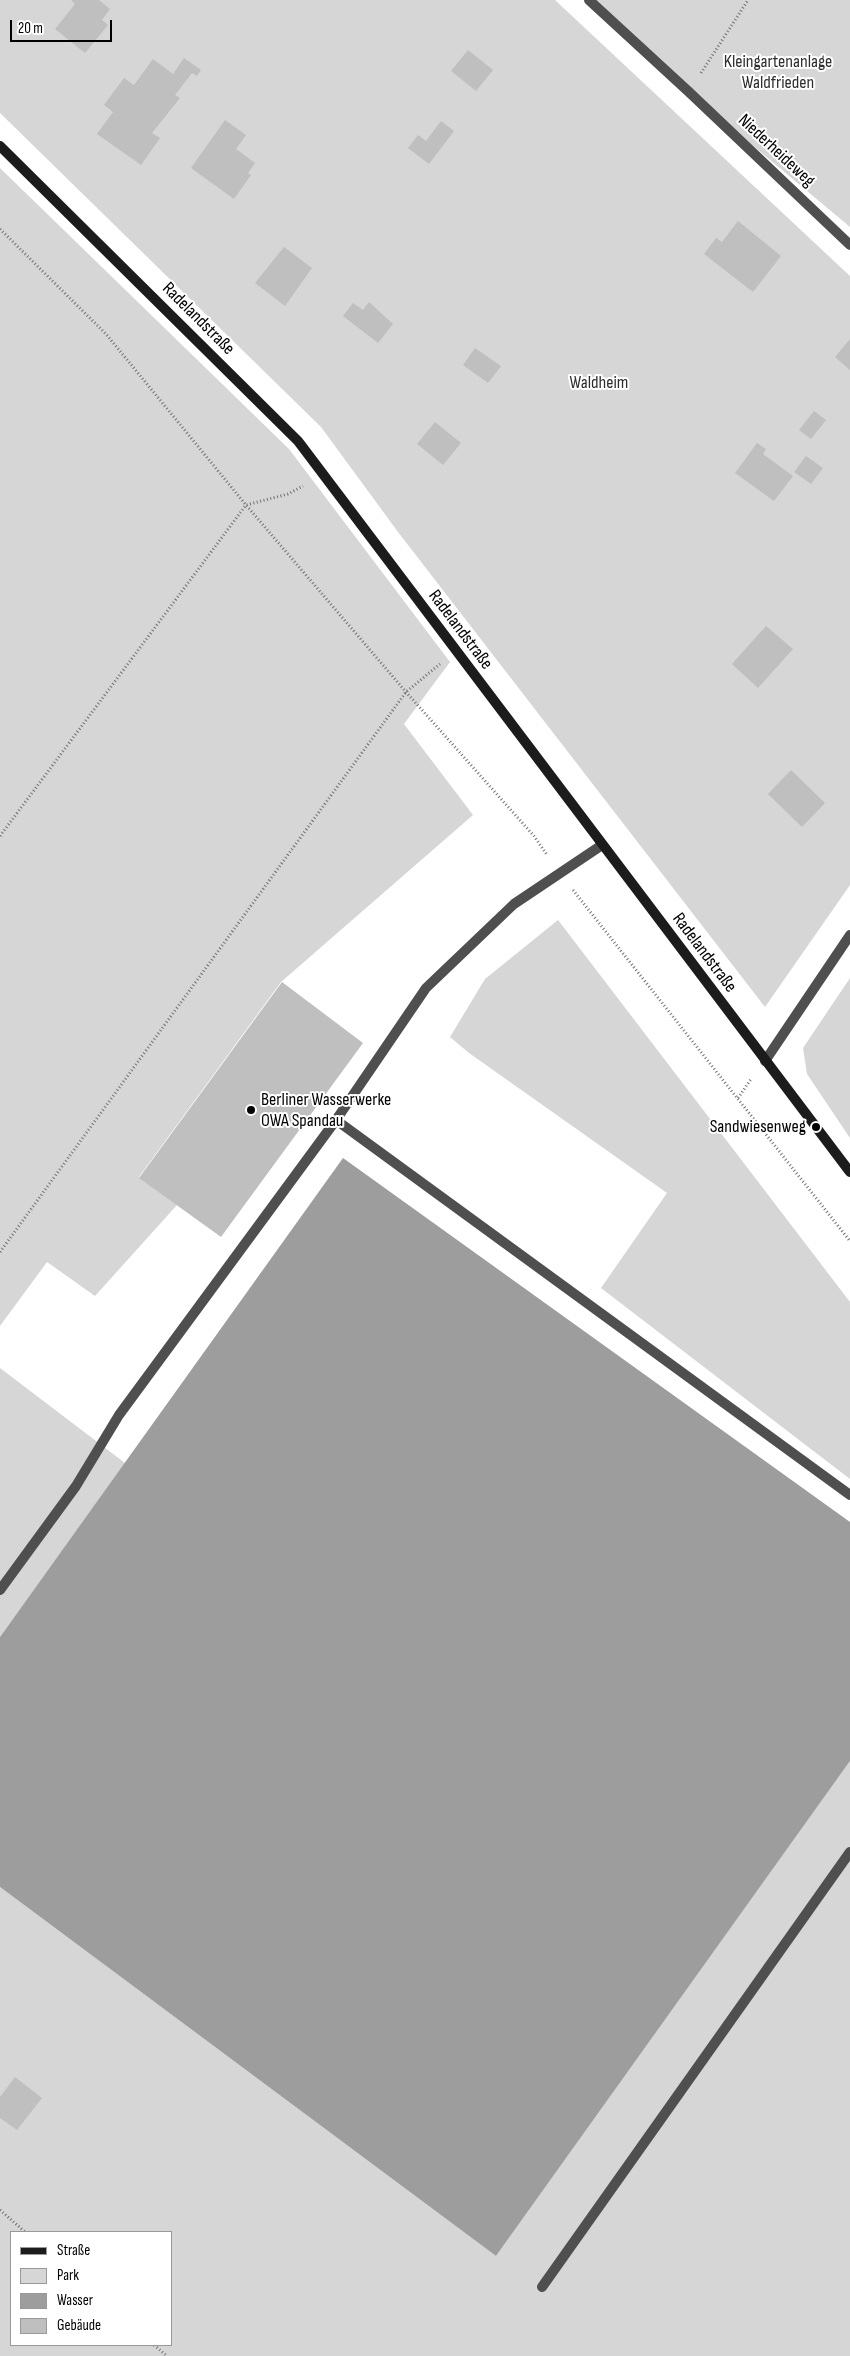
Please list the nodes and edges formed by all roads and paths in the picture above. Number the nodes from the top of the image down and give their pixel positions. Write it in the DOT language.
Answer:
graph roads {
  1 [pos="589,0"];
  2 [pos="748,0"];
  3 [pos="690,92"];
  4 [pos="0,146"];
  5 [pos="0,229"];
  6 [pos="850,245"];
  7 [pos="324,475"];
  8 [pos="246,505"];
  9 [pos="455,650"];
  10 [pos="406,692"];
  11 [pos="0,836"];
  12 [pos="602,845"];
  13 [pos="560,873"];
  14 [pos="850,935"];
  15 [pos="765,1061"];
  16 [pos="336,1120"];
  17 [pos="850,1172"];
  18 [pos="850,1241"];
  19 [pos="0,1252"];
  20 [pos="850,1495"];
  21 [pos="0,1590"];
  22 [pos="850,1852"];
  23 [pos="0,2210"];
  24 [pos="24,2231"];
  25 [pos="542,2287"];
  26 [pos="155,2346"];
  27 [pos="167,2356"];
  1 -- 3 [label="street, Niederheideweg"];
  2 -- 3 [label="path"];
  3 -- 6 [label="street, Niederheideweg"];
  4 -- 7 [label="street, Radelandstraße"];
  5 -- 8 [label="path"];
  7 -- 8 [label="path"];
  7 -- 9 [label="street, Radelandstraße"];
  8 -- 10 [label="path"];
  8 -- 11 [label="path"];
  9 -- 10 [label="path"];
  9 -- 12 [label="street, Radelandstraße"];
  10 -- 13 [label="path"];
  10 -- 19 [label="path"];
  12 -- 13 [label="street"];
  12 -- 15 [label="street, Radelandstraße"];
  13 -- 16 [label="street"];
  13 -- 18 [label="path"];
  14 -- 15 [label="street"];
  15 -- 17 [label="street, Radelandstraße"];
  16 -- 20 [label="street"];
  16 -- 21 [label="street"];
  22 -- 25 [label="street"];
  23 -- 24 [label="path"];
  26 -- 27 [label="path"];
}
